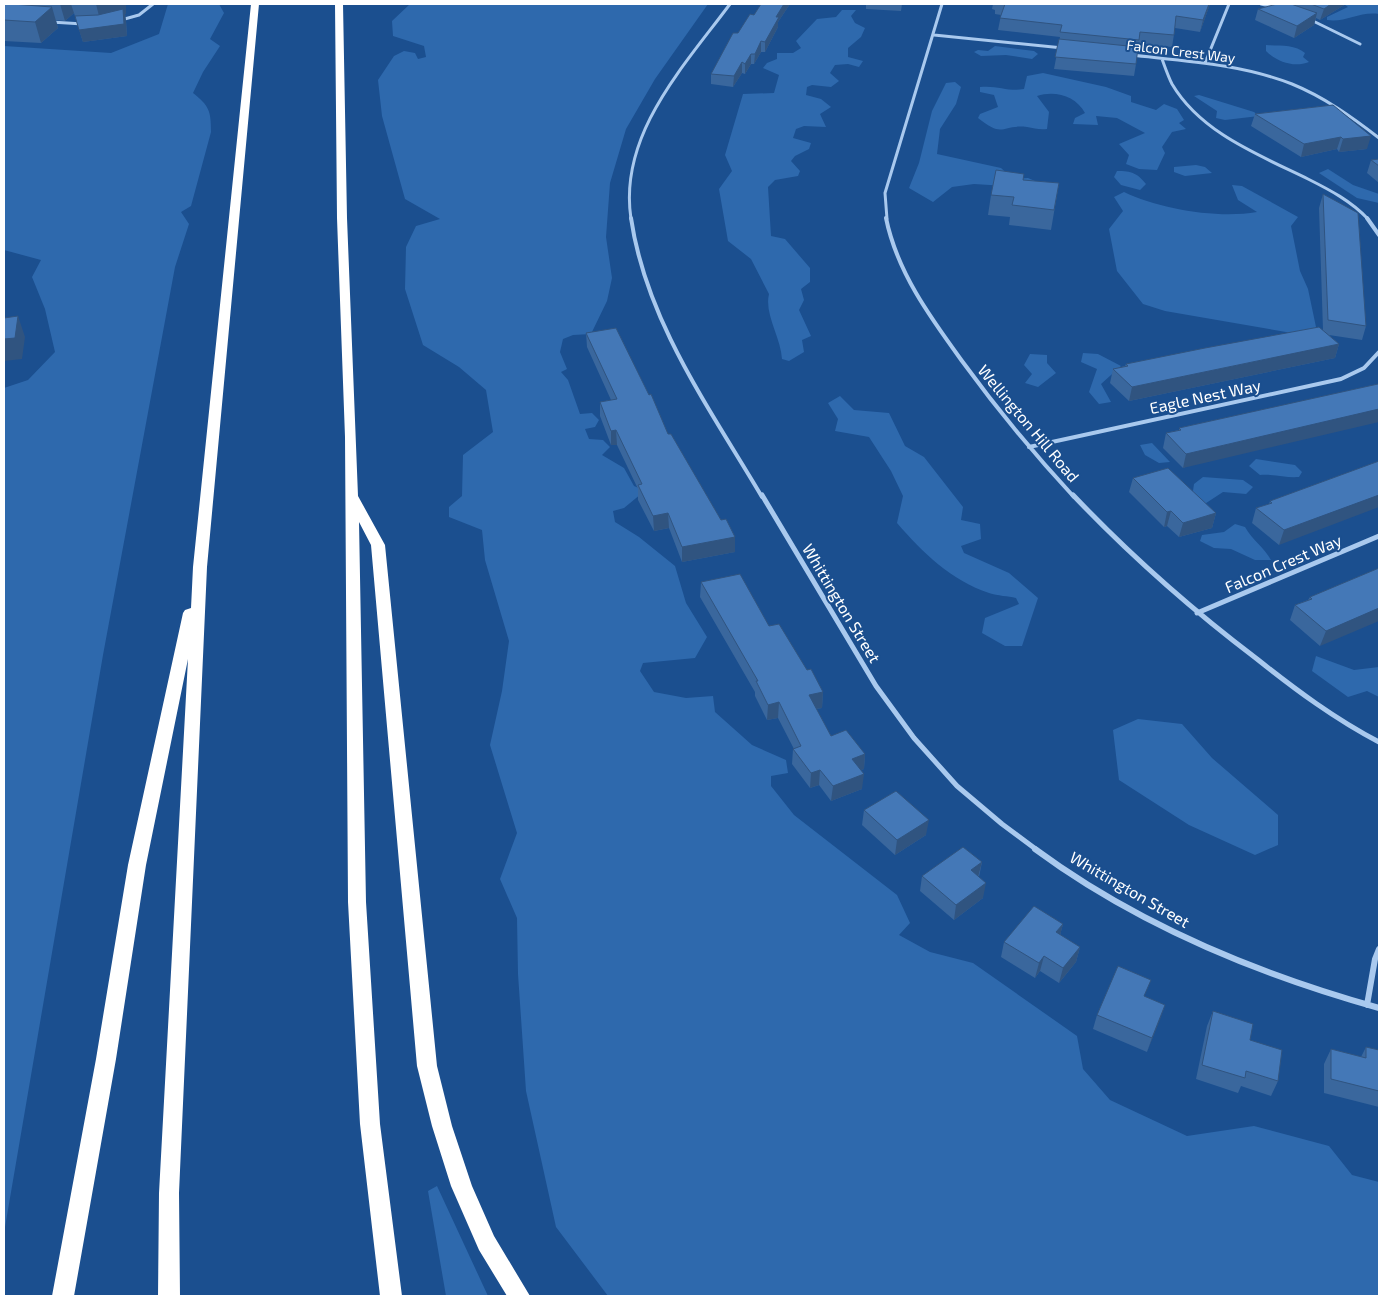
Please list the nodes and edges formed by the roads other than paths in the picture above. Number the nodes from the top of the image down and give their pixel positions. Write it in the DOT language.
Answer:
graph roads {
  1 [pos="153,4"];
  2 [pos="255,4"];
  3 [pos="339,4"];
  4 [pos="730,4"];
  5 [pos="942,4"];
  6 [pos="1229,4"];
  7 [pos="1261,4"];
  8 [pos="1283,9"];
  9 [pos="1304,16"];
  10 [pos="120,20"];
  11 [pos="42,22"];
  12 [pos="86,24"];
  13 [pos="934,35"];
  14 [pos="1360,44"];
  15 [pos="1071,49"];
  16 [pos="1126,55"];
  17 [pos="1162,58"];
  18 [pos="1205,63"];
  19 [pos="1379,138"];
  20 [pos="1379,235"];
  21 [pos="1379,352"];
  22 [pos="1029,447"];
  23 [pos="352,495"];
  24 [pos="1379,536"];
  25 [pos="200,567"];
  26 [pos="1196,613"];
  27 [pos="1379,742"];
  28 [pos="1379,950"];
  29 [pos="1367,1005"];
  30 [pos="1379,1008"];
  31 [pos="63,1296"];
  32 [pos="169,1296"];
  33 [pos="392,1296"];
  34 [pos="519,1296"];
  1 -- 10 [label="street"];
  2 -- 25 [label="highway"];
  3 -- 23 [label="highway"];
  4 -- 29 [label="street, Whittington Street"];
  5 -- 13 [label="street, Wellington Hill Road"];
  6 -- 18 [label="street"];
  7 -- 8 [label="street"];
  9 -- 14 [label="street"];
  11 -- 12 [label="street"];
  13 -- 15 [label="street"];
  13 -- 22 [label="street, Wellington Hill Road"];
  16 -- 17 [label="street, Falcon Crest Way"];
  17 -- 18 [label="street, Falcon Crest Way"];
  17 -- 20 [label="street"];
  18 -- 19 [label="street, Falcon Crest Way"];
  21 -- 22 [label="street, Eagle Nest Way"];
  22 -- 26 [label="street, Wellington Hill Road"];
  23 -- 33 [label="highway"];
  23 -- 34 [label="highway"];
  24 -- 26 [label="street, Falcon Crest Way"];
  25 -- 31 [label="highway"];
  25 -- 32 [label="highway"];
  26 -- 27 [label="street, Wellington Hill Road"];
  28 -- 29 [label="street"];
  29 -- 30 [label="street, Whittington Street"];
}
